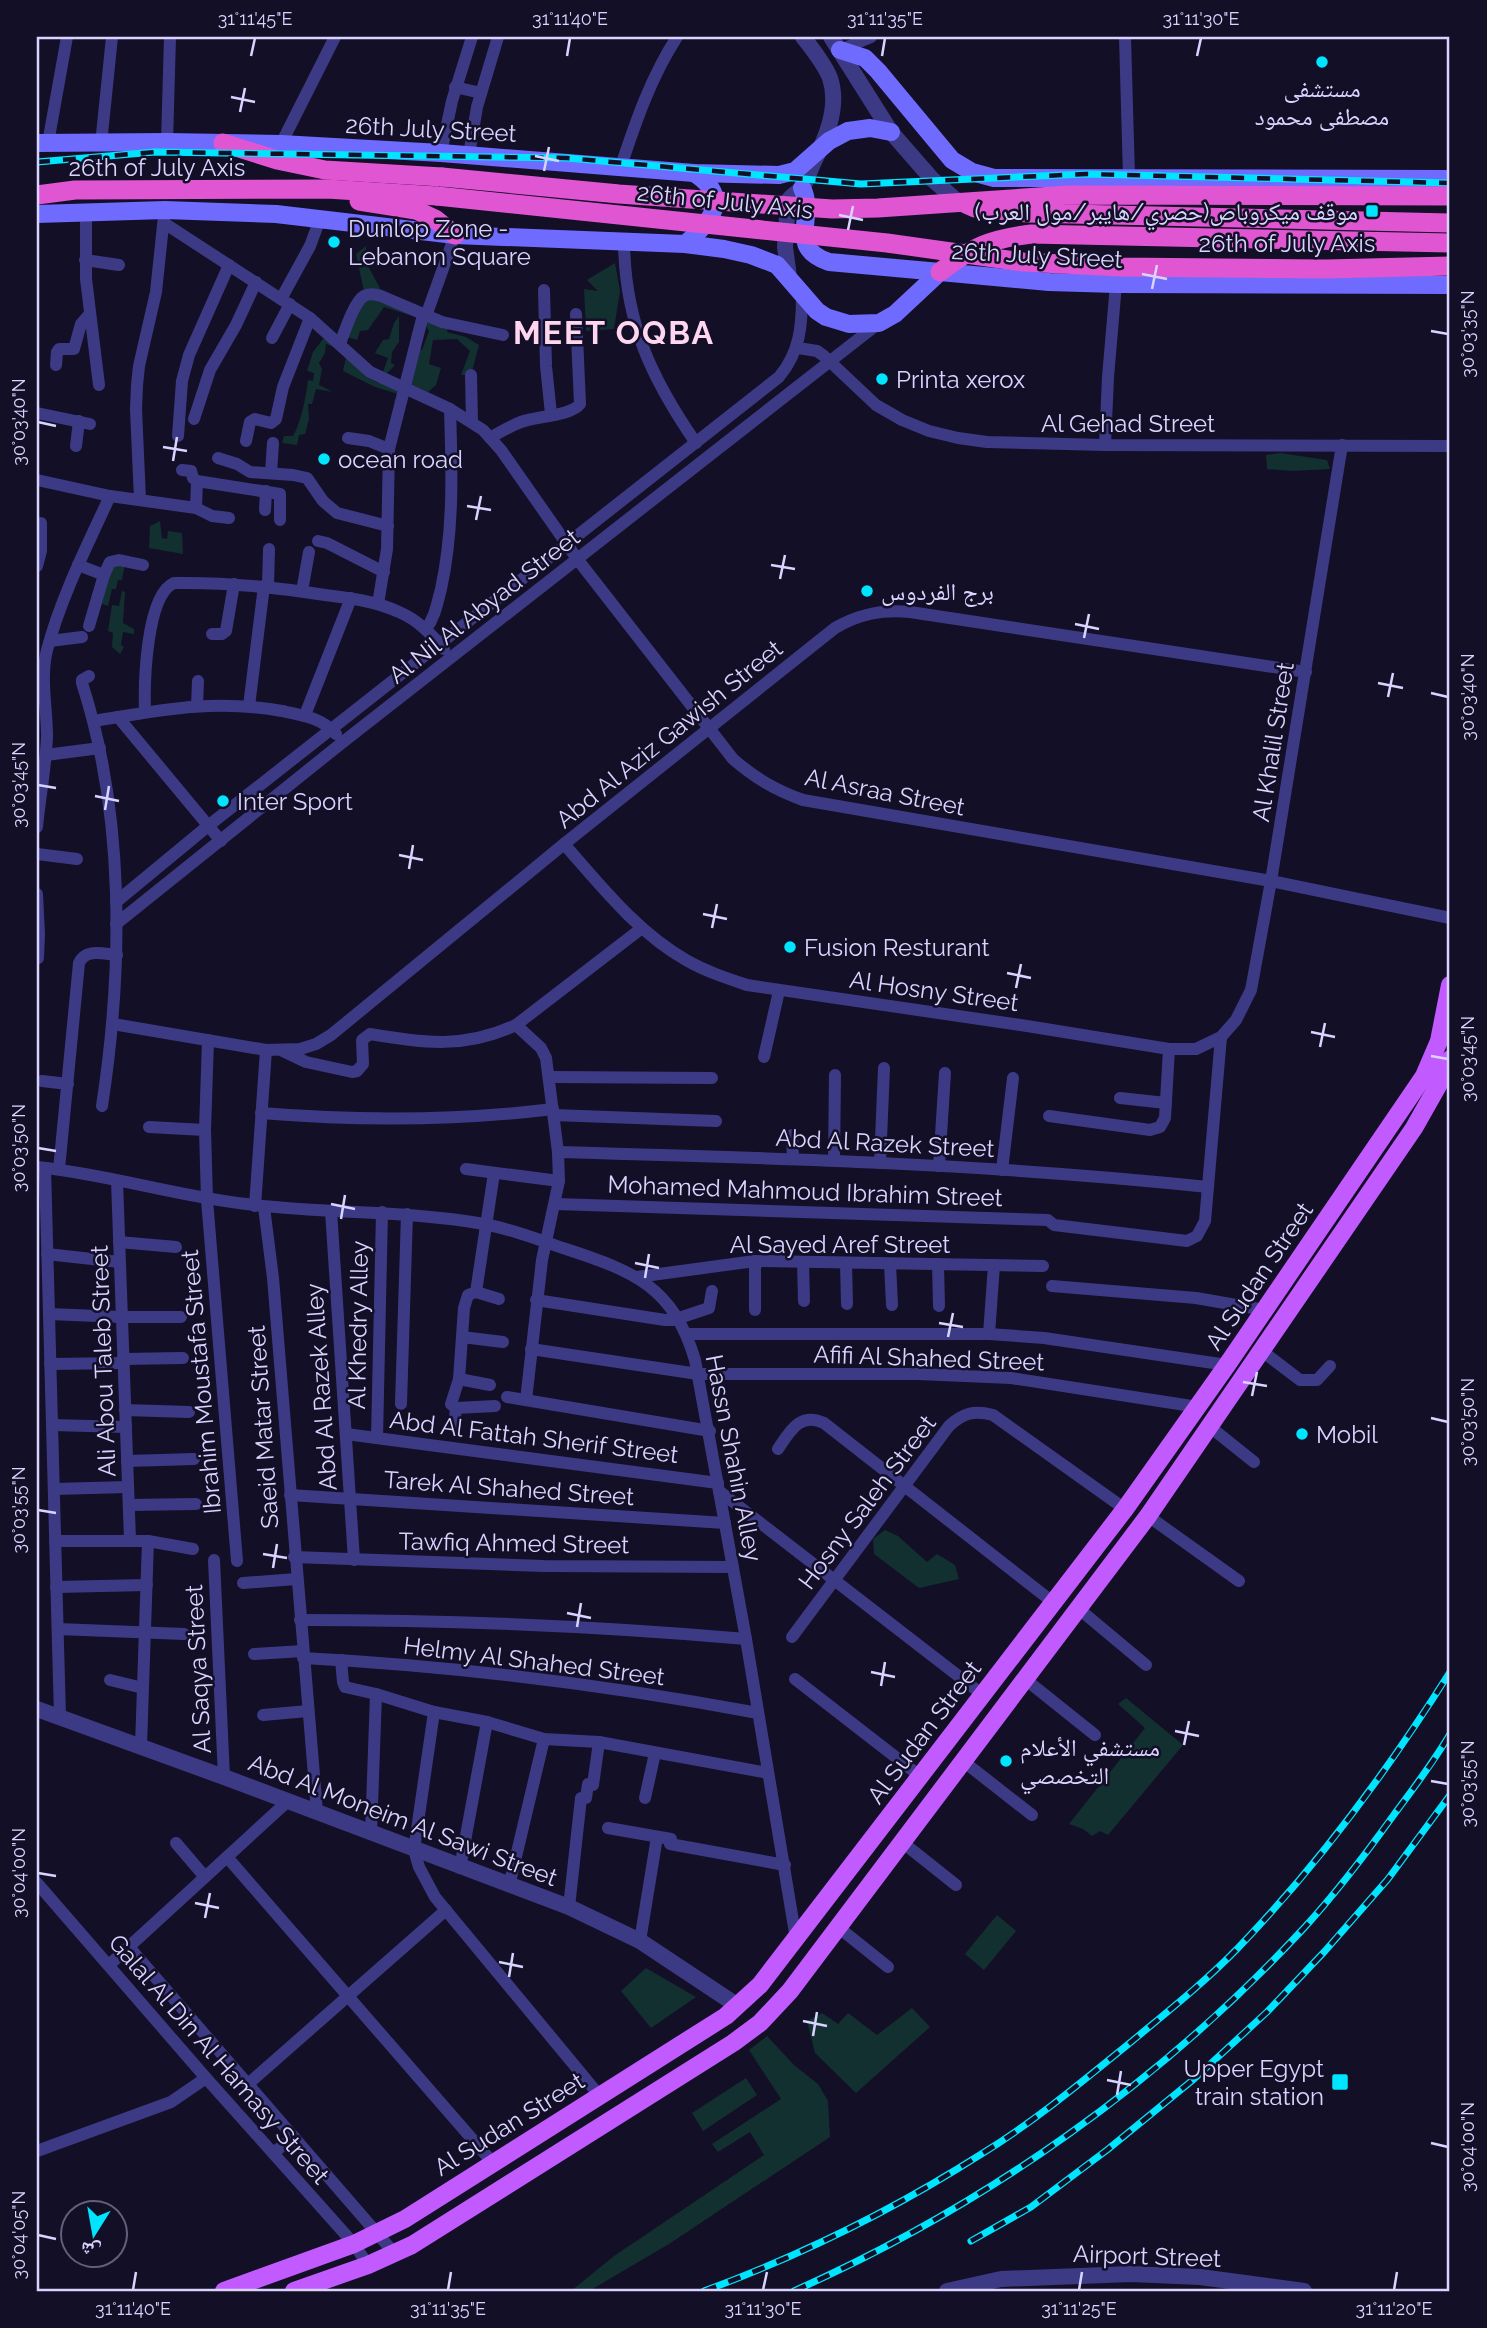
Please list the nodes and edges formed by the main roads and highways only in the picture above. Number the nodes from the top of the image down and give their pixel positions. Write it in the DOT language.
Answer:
graph roads {
  1 [pos="836,43"];
  2 [pos="891,132"];
  3 [pos="42,143"];
  4 [pos="223,143"];
  5 [pos="694,173"];
  6 [pos="1450,178"];
  7 [pos="440,187"];
  8 [pos="802,188"];
  9 [pos="286,190"];
  10 [pos="37,195"];
  11 [pos="1450,197"];
  12 [pos="956,200"];
  13 [pos="37,214"];
  14 [pos="1450,223"];
  15 [pos="455,234"];
  16 [pos="1450,243"];
  17 [pos="685,244"];
  18 [pos="1450,265"];
  19 [pos="940,272"];
  20 [pos="1450,285"];
  21 [pos="1450,985"];
  22 [pos="1450,1059"];
  23 [pos="625,2079"];
  24 [pos="640,2102"];
  25 [pos="224,2291"];
  26 [pos="294,2291"];
  1 -- 6 [label="main road"];
  2 -- 5 [label="main road, 26th July Street"];
  3 -- 4 [label="main road, 26th July Street"];
  4 -- 5 [label="main road, 26th July Street"];
  4 -- 7 [label="highway, 26th of July Axis"];
  5 -- 17 [label="main road"];
  7 -- 9 [label="highway, 26th of July Axis"];
  7 -- 11 [label="highway, 26th of July Axis, bridge"];
  7 -- 18 [label="highway, 26th of July Axis, bridge"];
  8 -- 19 [label="main road"];
  9 -- 10 [label="highway, 26th of July Axis"];
  9 -- 15 [label="highway"];
  12 -- 14 [label="highway"];
  13 -- 15 [label="main road"];
  15 -- 17 [label="main road"];
  16 -- 19 [label="highway"];
  17 -- 19 [label="main road, 26th July Street"];
  19 -- 20 [label="main road, 26th July Street"];
  21 -- 23 [label="main road, Al Sudan Street"];
  22 -- 24 [label="main road, Al Sudan Street"];
  23 -- 24 [label="main road"];
  23 -- 25 [label="main road, Al Sudan Street"];
  24 -- 26 [label="main road, Al Sudan Street"];
}
